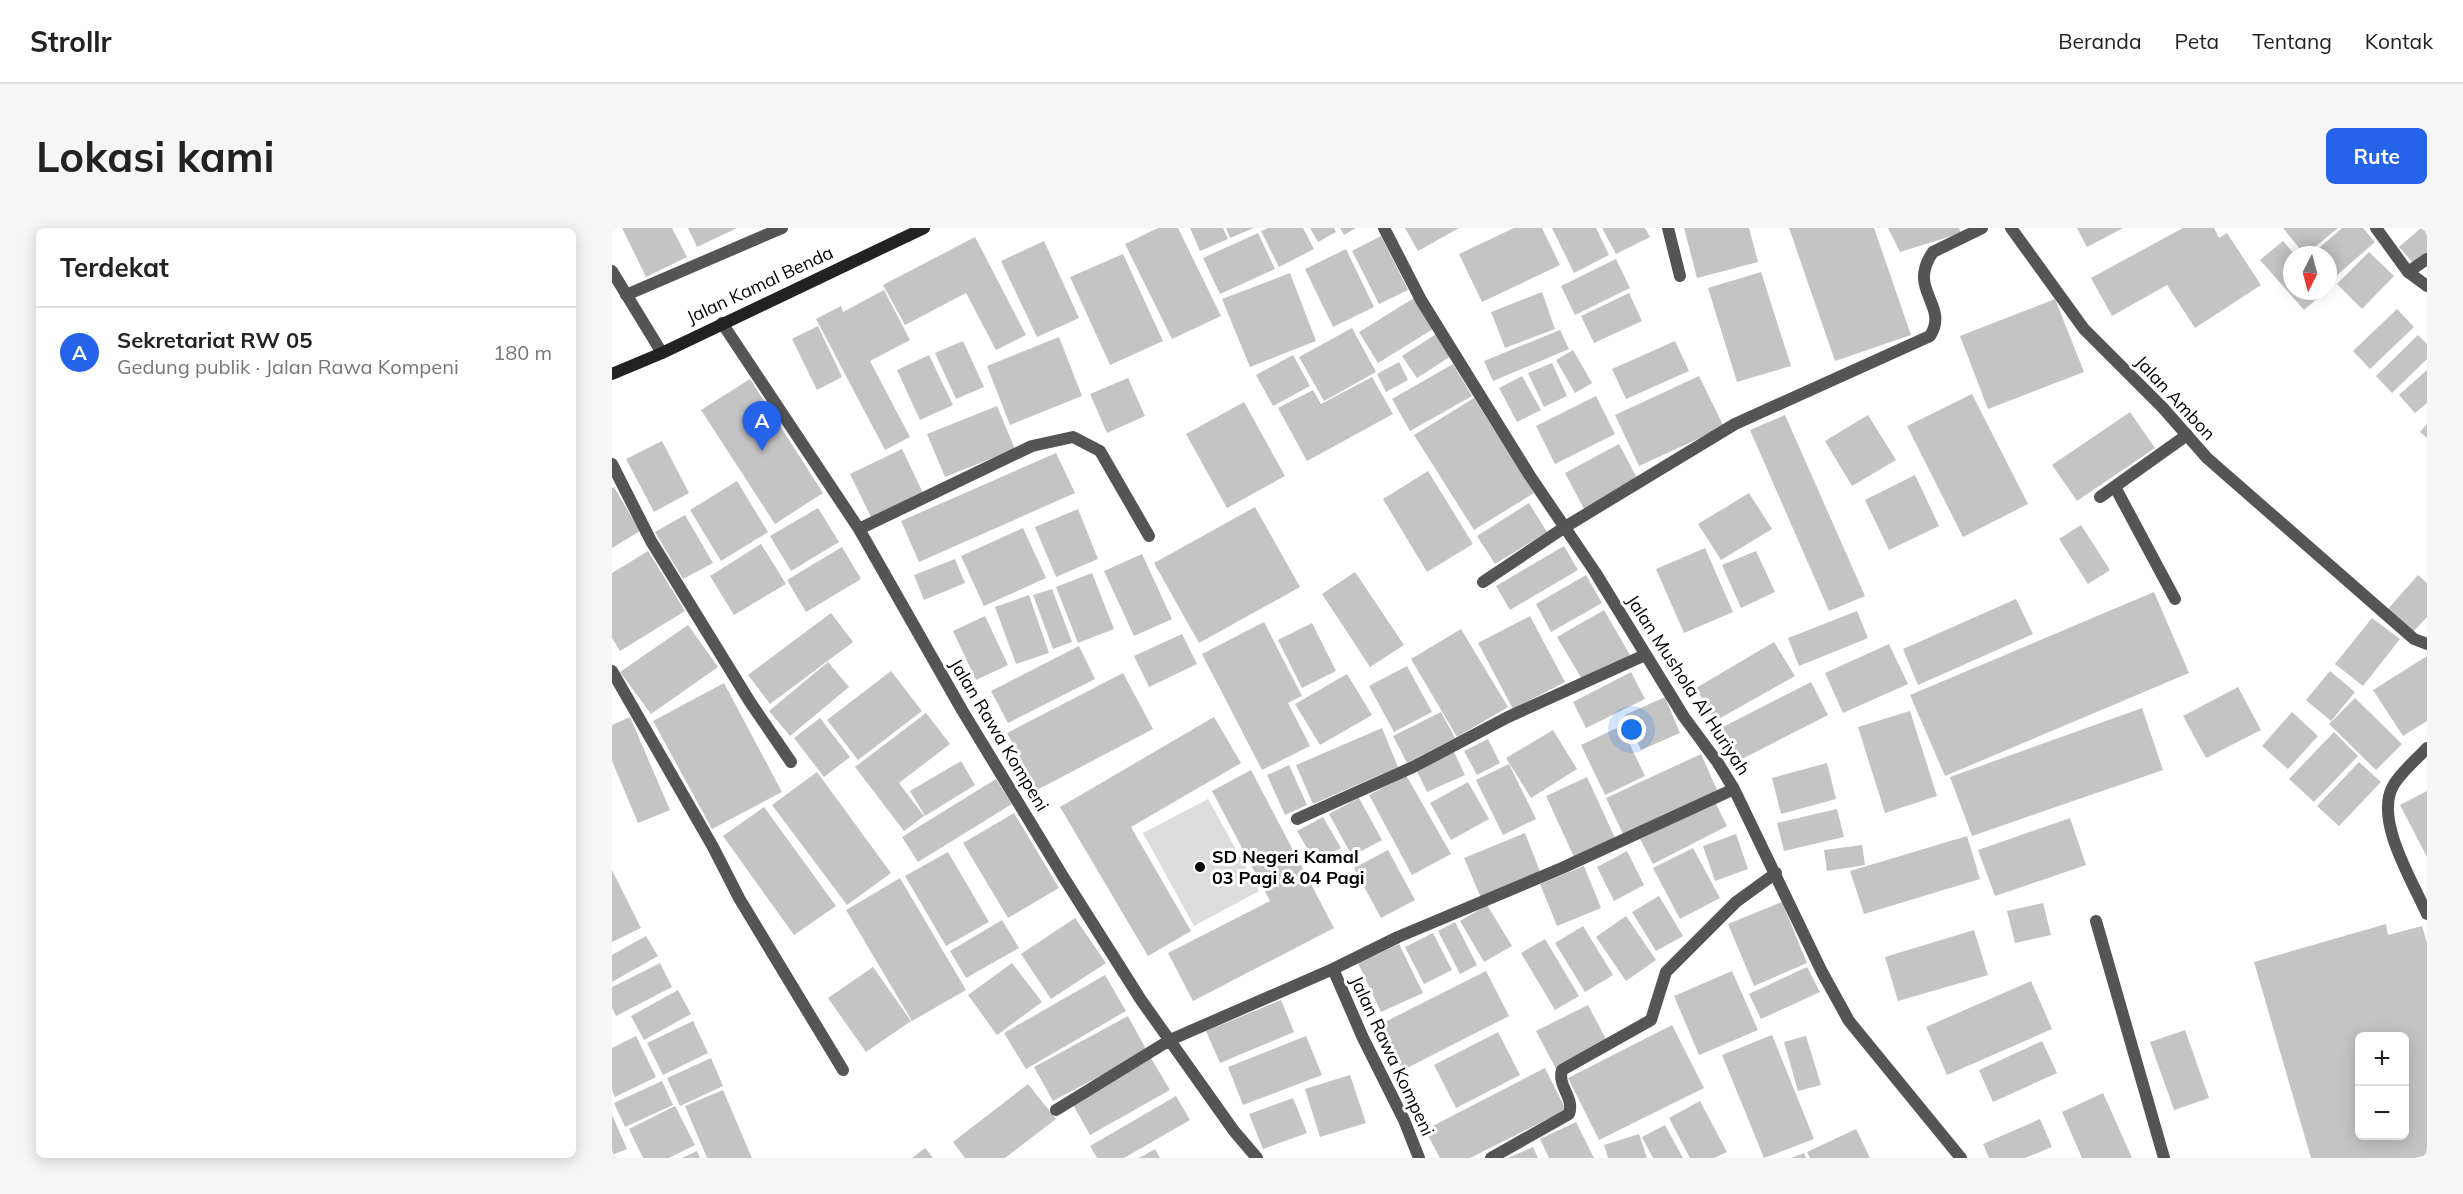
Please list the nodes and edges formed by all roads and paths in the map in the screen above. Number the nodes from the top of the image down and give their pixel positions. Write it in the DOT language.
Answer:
graph roads {
  1 [pos="782,228"];
  2 [pos="924,228"];
  3 [pos="1384,228"];
  4 [pos="1668,228"];
  5 [pos="1982,228"];
  6 [pos="2011,228"];
  7 [pos="2376,228"];
  8 [pos="2427,259"];
  9 [pos="612,271"];
  10 [pos="2408,272"];
  11 [pos="1680,276"];
  12 [pos="2427,286"];
  13 [pos="626,295"];
  14 [pos="722,323"];
  15 [pos="662,353"];
  16 [pos="612,374"];
  17 [pos="2187,435"];
  18 [pos="612,464"];
  19 [pos="2115,487"];
  20 [pos="2100,496"];
  21 [pos="1565,527"];
  22 [pos="859,529"];
  23 [pos="1149,536"];
  24 [pos="1483,582"];
  25 [pos="2175,599"];
  26 [pos="2427,644"];
  27 [pos="1645,655"];
  28 [pos="612,671"];
  29 [pos="2427,748"];
  30 [pos="790,762"];
  31 [pos="1734,789"];
  32 [pos="1298,819"];
  33 [pos="1776,873"];
  34 [pos="2427,914"];
  35 [pos="2096,921"];
  36 [pos="1333,969"];
  37 [pos="1170,1040"];
  38 [pos="843,1070"];
  39 [pos="1056,1110"];
  40 [pos="1257,1158"];
  41 [pos="1419,1158"];
  42 [pos="1491,1158"];
  43 [pos="1961,1158"];
  44 [pos="2164,1158"];
  1 -- 13 [label="street"];
  2 -- 14 [label="main road, Jalan Kamal Benda"];
  3 -- 21 [label="street, Jalan Mushola Al Huriyah"];
  4 -- 11 [label="street"];
  5 -- 21 [label="street"];
  6 -- 17 [label="street, Jalan Ambon"];
  7 -- 10 [label="street"];
  8 -- 10 [label="street"];
  9 -- 13 [label="street"];
  10 -- 12 [label="street"];
  13 -- 15 [label="street"];
  14 -- 15 [label="main road, Jalan Kamal Benda"];
  14 -- 22 [label="street, Jalan Rawa Kompeni"];
  15 -- 16 [label="main road, Jalan Kamal Benda"];
  17 -- 19 [label="street"];
  17 -- 26 [label="street, Jalan Ambon"];
  18 -- 30 [label="street"];
  19 -- 20 [label="street"];
  19 -- 25 [label="street"];
  21 -- 24 [label="street"];
  21 -- 27 [label="street, Jalan Mushola Al Huriyah"];
  22 -- 23 [label="street"];
  22 -- 37 [label="street, Jalan Rawa Kompeni"];
  27 -- 31 [label="street, Jalan Mushola Al Huriyah"];
  27 -- 32 [label="street"];
  28 -- 38 [label="street"];
  29 -- 34 [label="street"];
  31 -- 33 [label="street, Jalan Mushola Al Huriyah"];
  31 -- 36 [label="street"];
  33 -- 42 [label="street"];
  33 -- 43 [label="street, Jalan Mushola Al Huriyah"];
  35 -- 44 [label="street"];
  36 -- 37 [label="street"];
  36 -- 41 [label="street, Jalan Rawa Kompeni"];
  37 -- 39 [label="street"];
  37 -- 40 [label="street, Jalan Rawa Kompeni"];
}
